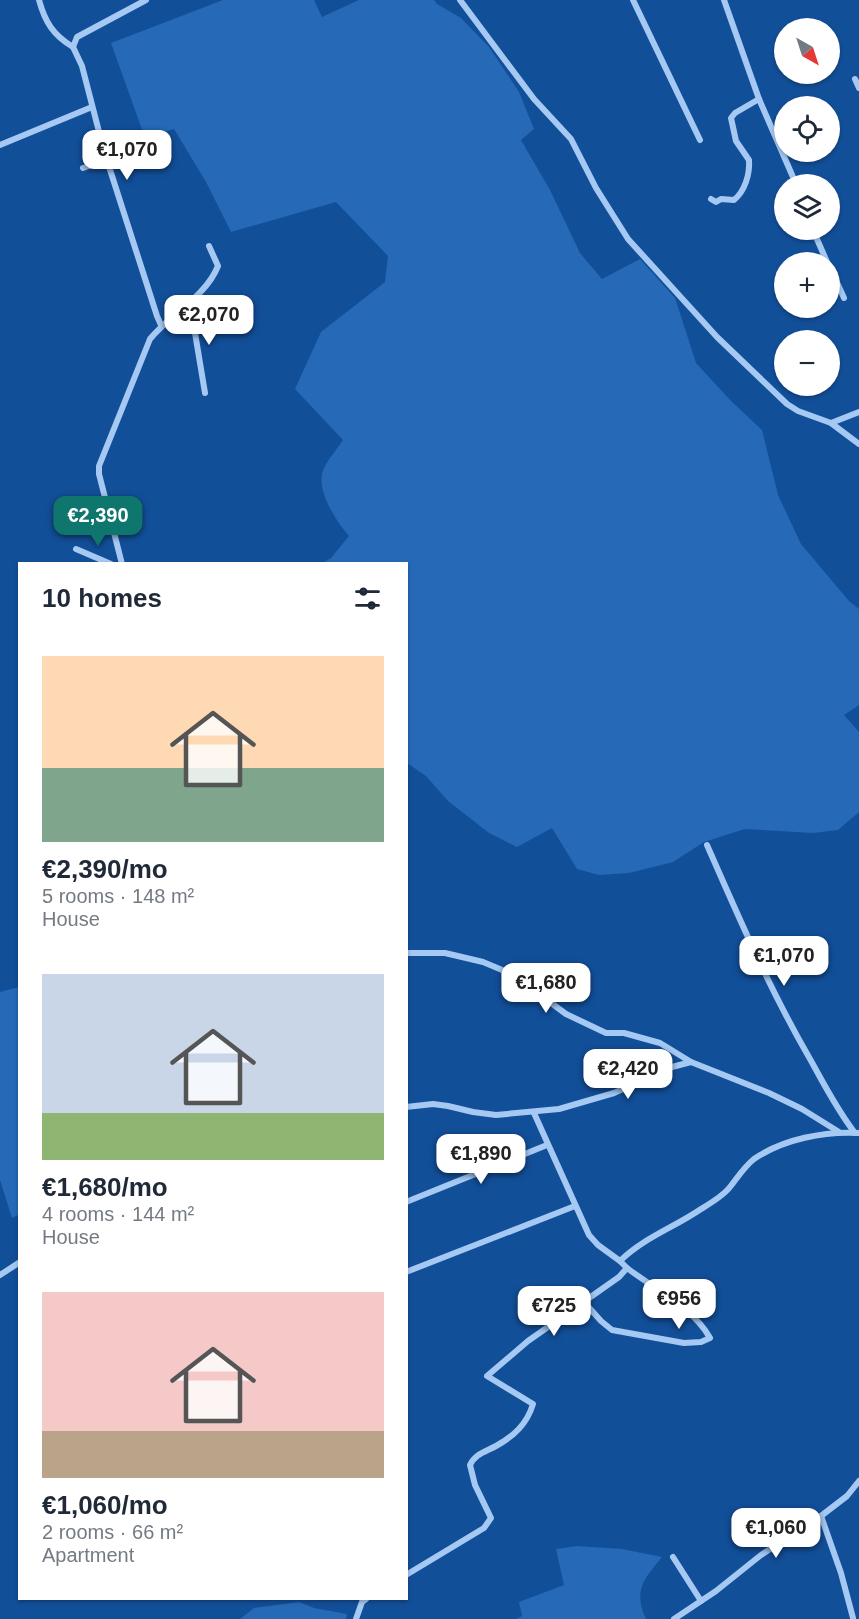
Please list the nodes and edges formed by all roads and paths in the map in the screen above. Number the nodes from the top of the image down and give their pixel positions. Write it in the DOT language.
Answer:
graph roads {
  1 [pos="39,0"];
  2 [pos="130,0"];
  3 [pos="146,0"];
  4 [pos="460,0"];
  5 [pos="633,0"];
  6 [pos="724,0"];
  7 [pos="134,7"];
  8 [pos="73,47"];
  9 [pos="855,79"];
  10 [pos="859,88"];
  11 [pos="759,99"];
  12 [pos="92,107"];
  13 [pos="700,140"];
  14 [pos="0,145"];
  15 [pos="140,148"];
  16 [pos="108,160"];
  17 [pos="83,168"];
  18 [pos="791,174"];
  19 [pos="711,200"];
  20 [pos="208,246"];
  21 [pos="840,289"];
  22 [pos="844,298"];
  23 [pos="190,303"];
  24 [pos="161,325"];
  25 [pos="205,393"];
  26 [pos="859,412"];
  27 [pos="831,423"];
  28 [pos="859,444"];
  29 [pos="76,549"];
  30 [pos="106,562"];
  31 [pos="121,562"];
  32 [pos="707,845"];
  33 [pos="408,953"];
  34 [pos="691,1062"];
  35 [pos="408,1107"];
  36 [pos="534,1113"];
  37 [pos="839,1132"];
  38 [pos="857,1133"];
  39 [pos="547,1145"];
  40 [pos="408,1201"];
  41 [pos="575,1206"];
  42 [pos="620,1261"];
  43 [pos="18,1263"];
  44 [pos="627,1268"];
  45 [pos="408,1271"];
  46 [pos="0,1275"];
  47 [pos="584,1302"];
  48 [pos="859,1481"];
  49 [pos="821,1516"];
  50 [pos="673,1557"];
  51 [pos="408,1574"];
  52 [pos="365,1600"];
  53 [pos="701,1601"];
  54 [pos="853,1618"];
  55 [pos="356,1619"];
  56 [pos="674,1619"];
  1 -- 8 [label="street"];
  2 -- 7 [label="street"];
  3 -- 7 [label="street"];
  4 -- 27 [label="street"];
  5 -- 13 [label="street"];
  6 -- 11 [label="street"];
  7 -- 8 [label="street"];
  8 -- 12 [label="street"];
  9 -- 10 [label="street"];
  11 -- 18 [label="street"];
  11 -- 19 [label="street"];
  12 -- 14 [label="street"];
  12 -- 16 [label="street"];
  15 -- 16 [label="street"];
  16 -- 17 [label="street"];
  16 -- 24 [label="street"];
  20 -- 23 [label="street"];
  21 -- 22 [label="street"];
  23 -- 24 [label="street"];
  23 -- 25 [label="street"];
  24 -- 31 [label="street"];
  26 -- 27 [label="street"];
  27 -- 28 [label="street"];
  29 -- 30 [label="street"];
  32 -- 38 [label="street"];
  33 -- 34 [label="street"];
  34 -- 36 [label="street"];
  34 -- 37 [label="street"];
  35 -- 36 [label="street"];
  36 -- 39 [label="street"];
  37 -- 38 [label="street"];
  37 -- 42 [label="street"];
  39 -- 40 [label="street"];
  39 -- 41 [label="street"];
  41 -- 42 [label="street"];
  41 -- 45 [label="street"];
  42 -- 44 [label="street"];
  43 -- 46 [label="street"];
  44 -- 47 [label="street"];
  44 -- 47 [label="street"];
  47 -- 51 [label="street"];
  48 -- 49 [label="street"];
  49 -- 53 [label="street"];
  49 -- 54 [label="street"];
  50 -- 53 [label="street"];
  52 -- 55 [label="street"];
  53 -- 56 [label="street"];
}
